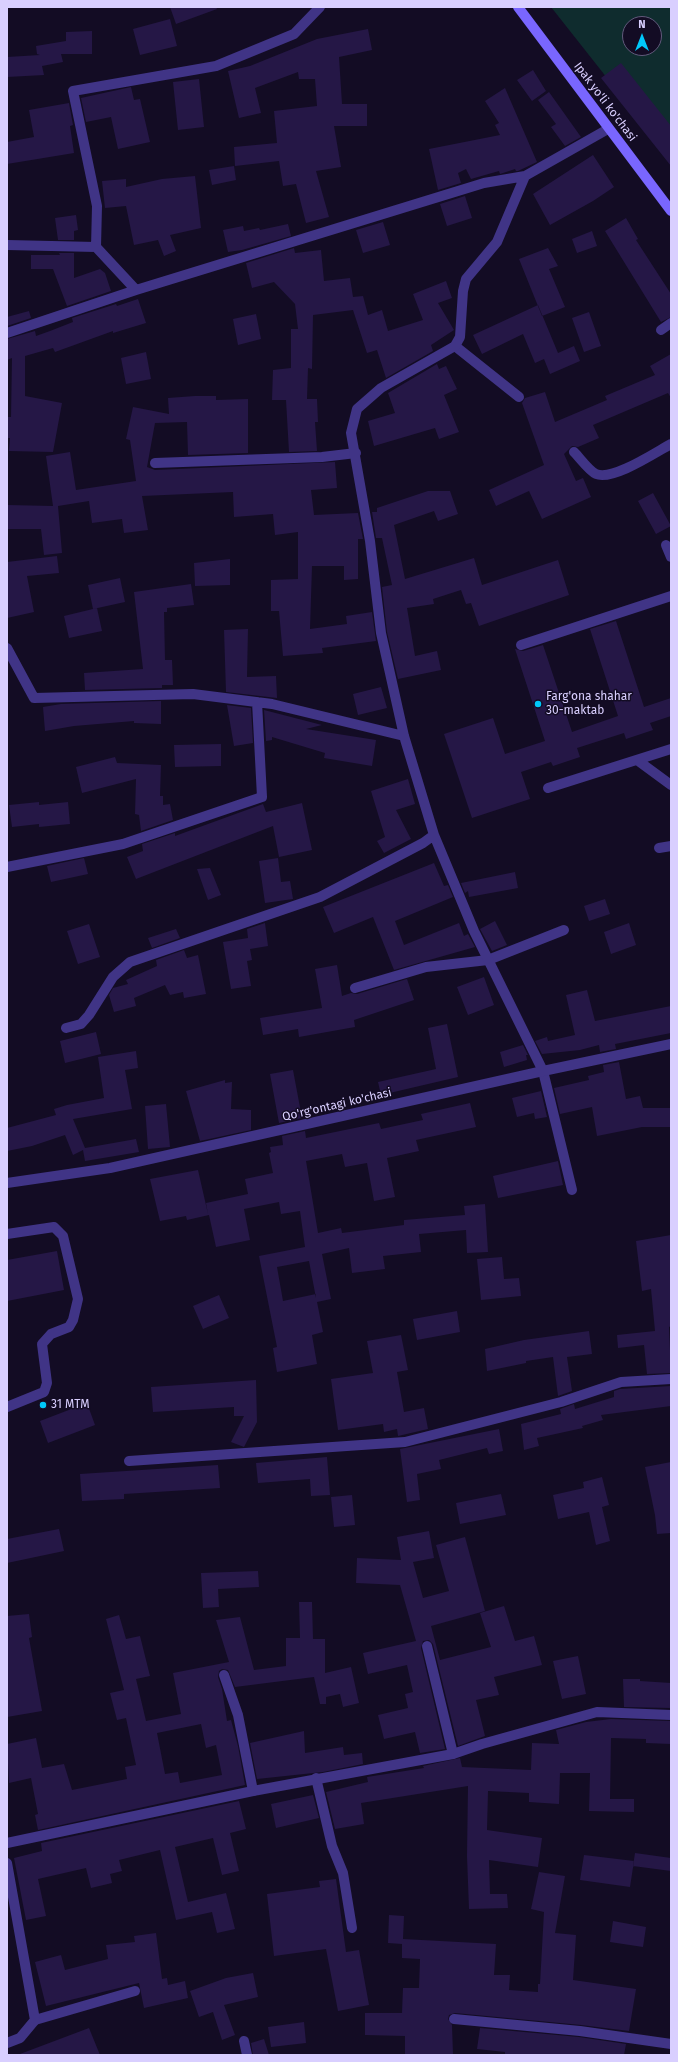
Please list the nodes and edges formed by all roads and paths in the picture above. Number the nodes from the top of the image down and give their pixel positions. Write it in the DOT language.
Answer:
graph roads {
  1 [pos="320,7"];
  2 [pos="518,7"];
  3 [pos="608,129"];
  4 [pos="525,176"];
  5 [pos="671,211"];
  6 [pos="7,245"];
  7 [pos="96,247"];
  8 [pos="136,290"];
  9 [pos="671,323"];
  10 [pos="661,330"];
  11 [pos="7,333"];
  12 [pos="455,346"];
  13 [pos="519,397"];
  14 [pos="671,444"];
  15 [pos="574,452"];
  16 [pos="356,453"];
  17 [pos="155,463"];
  18 [pos="666,545"];
  19 [pos="671,557"];
  20 [pos="671,596"];
  21 [pos="521,645"];
  22 [pos="7,648"];
  23 [pos="257,702"];
  24 [pos="404,736"];
  25 [pos="671,749"];
  26 [pos="637,760"];
  27 [pos="671,784"];
  28 [pos="548,788"];
  29 [pos="434,835"];
  30 [pos="671,846"];
  31 [pos="659,848"];
  32 [pos="7,867"];
  33 [pos="564,930"];
  34 [pos="488,960"];
  35 [pos="355,988"];
  36 [pos="66,1028"];
  37 [pos="671,1044"];
  38 [pos="543,1071"];
  39 [pos="7,1184"];
  40 [pos="572,1190"];
  41 [pos="7,1234"];
  42 [pos="671,1379"];
  43 [pos="7,1407"];
  44 [pos="129,1461"];
  45 [pos="427,1646"];
  46 [pos="224,1676"];
  47 [pos="671,1714"];
  48 [pos="453,1754"];
  49 [pos="316,1778"];
  50 [pos="253,1791"];
  51 [pos="7,1843"];
  52 [pos="7,1863"];
  53 [pos="352,1928"];
  54 [pos="135,1991"];
  55 [pos="35,2020"];
  56 [pos="454,2020"];
  57 [pos="244,2040"];
  58 [pos="7,2043"];
  59 [pos="671,2044"];
  60 [pos="247,2055"];
  1 -- 7 [label="street"];
  2 -- 3 [label="main road, Ipak yo'li ko'chasi"];
  3 -- 4 [label="street"];
  3 -- 5 [label="main road, Ipak yo'li ko'chasi"];
  4 -- 8 [label="street"];
  4 -- 12 [label="street"];
  6 -- 7 [label="street"];
  7 -- 8 [label="street"];
  8 -- 11 [label="street"];
  9 -- 10 [label="street"];
  12 -- 13 [label="street"];
  12 -- 16 [label="street"];
  14 -- 15 [label="street"];
  16 -- 17 [label="street"];
  16 -- 24 [label="street"];
  18 -- 19 [label="street"];
  20 -- 21 [label="street"];
  22 -- 23 [label="street"];
  23 -- 24 [label="street"];
  23 -- 32 [label="street"];
  24 -- 29 [label="street"];
  25 -- 26 [label="street"];
  26 -- 27 [label="street"];
  26 -- 28 [label="street"];
  29 -- 34 [label="street"];
  29 -- 36 [label="street"];
  30 -- 31 [label="street"];
  33 -- 34 [label="street"];
  34 -- 35 [label="street"];
  34 -- 38 [label="street"];
  37 -- 38 [label="street, Qo'rg'ontagi ko'chasi"];
  38 -- 39 [label="street, Qo'rg'ontagi ko'chasi"];
  38 -- 40 [label="street"];
  41 -- 43 [label="street"];
  42 -- 44 [label="street"];
  45 -- 48 [label="street"];
  46 -- 50 [label="street"];
  47 -- 48 [label="street"];
  48 -- 49 [label="street"];
  49 -- 50 [label="street"];
  49 -- 53 [label="street"];
  50 -- 51 [label="street"];
  52 -- 55 [label="street"];
  54 -- 55 [label="street"];
  55 -- 58 [label="street"];
  56 -- 59 [label="street"];
  57 -- 60 [label="street"];
}
